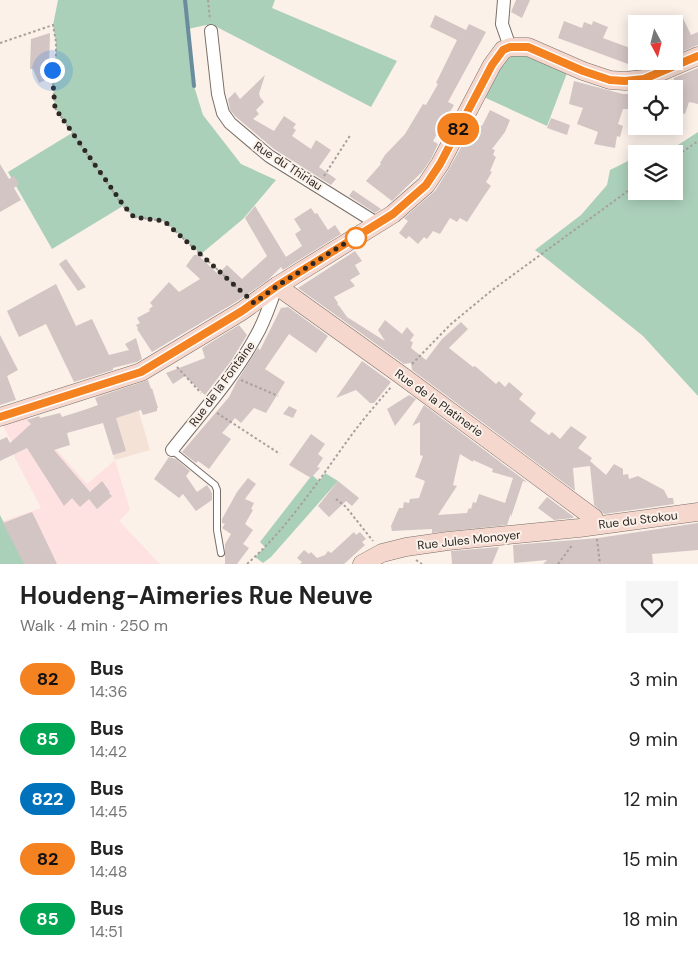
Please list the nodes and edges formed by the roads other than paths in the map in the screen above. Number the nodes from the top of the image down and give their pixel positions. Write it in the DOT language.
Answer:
graph roads {
  1 [pos="504,0"];
  2 [pos="211,31"];
  3 [pos="510,47"];
  4 [pos="698,56"];
  5 [pos="378,224"];
  6 [pos="277,286"];
  7 [pos="0,417"];
  8 [pos="172,450"];
  9 [pos="698,512"];
  10 [pos="587,527"];
  11 [pos="221,553"];
  12 [pos="362,564"];
  1 -- 3 [label="street"];
  2 -- 5 [label="street, Rue du Thiriau"];
  3 -- 4 [label="street"];
  3 -- 5 [label="street"];
  5 -- 6 [label="street"];
  6 -- 7 [label="street"];
  6 -- 8 [label="street, Rue de la Fontaine"];
  6 -- 10 [label="street, Rue de la Platinerie"];
  8 -- 11 [label="lane"];
  9 -- 10 [label="street, Rue du Stokou"];
  10 -- 12 [label="street, Rue Jules Monoyer"];
}
